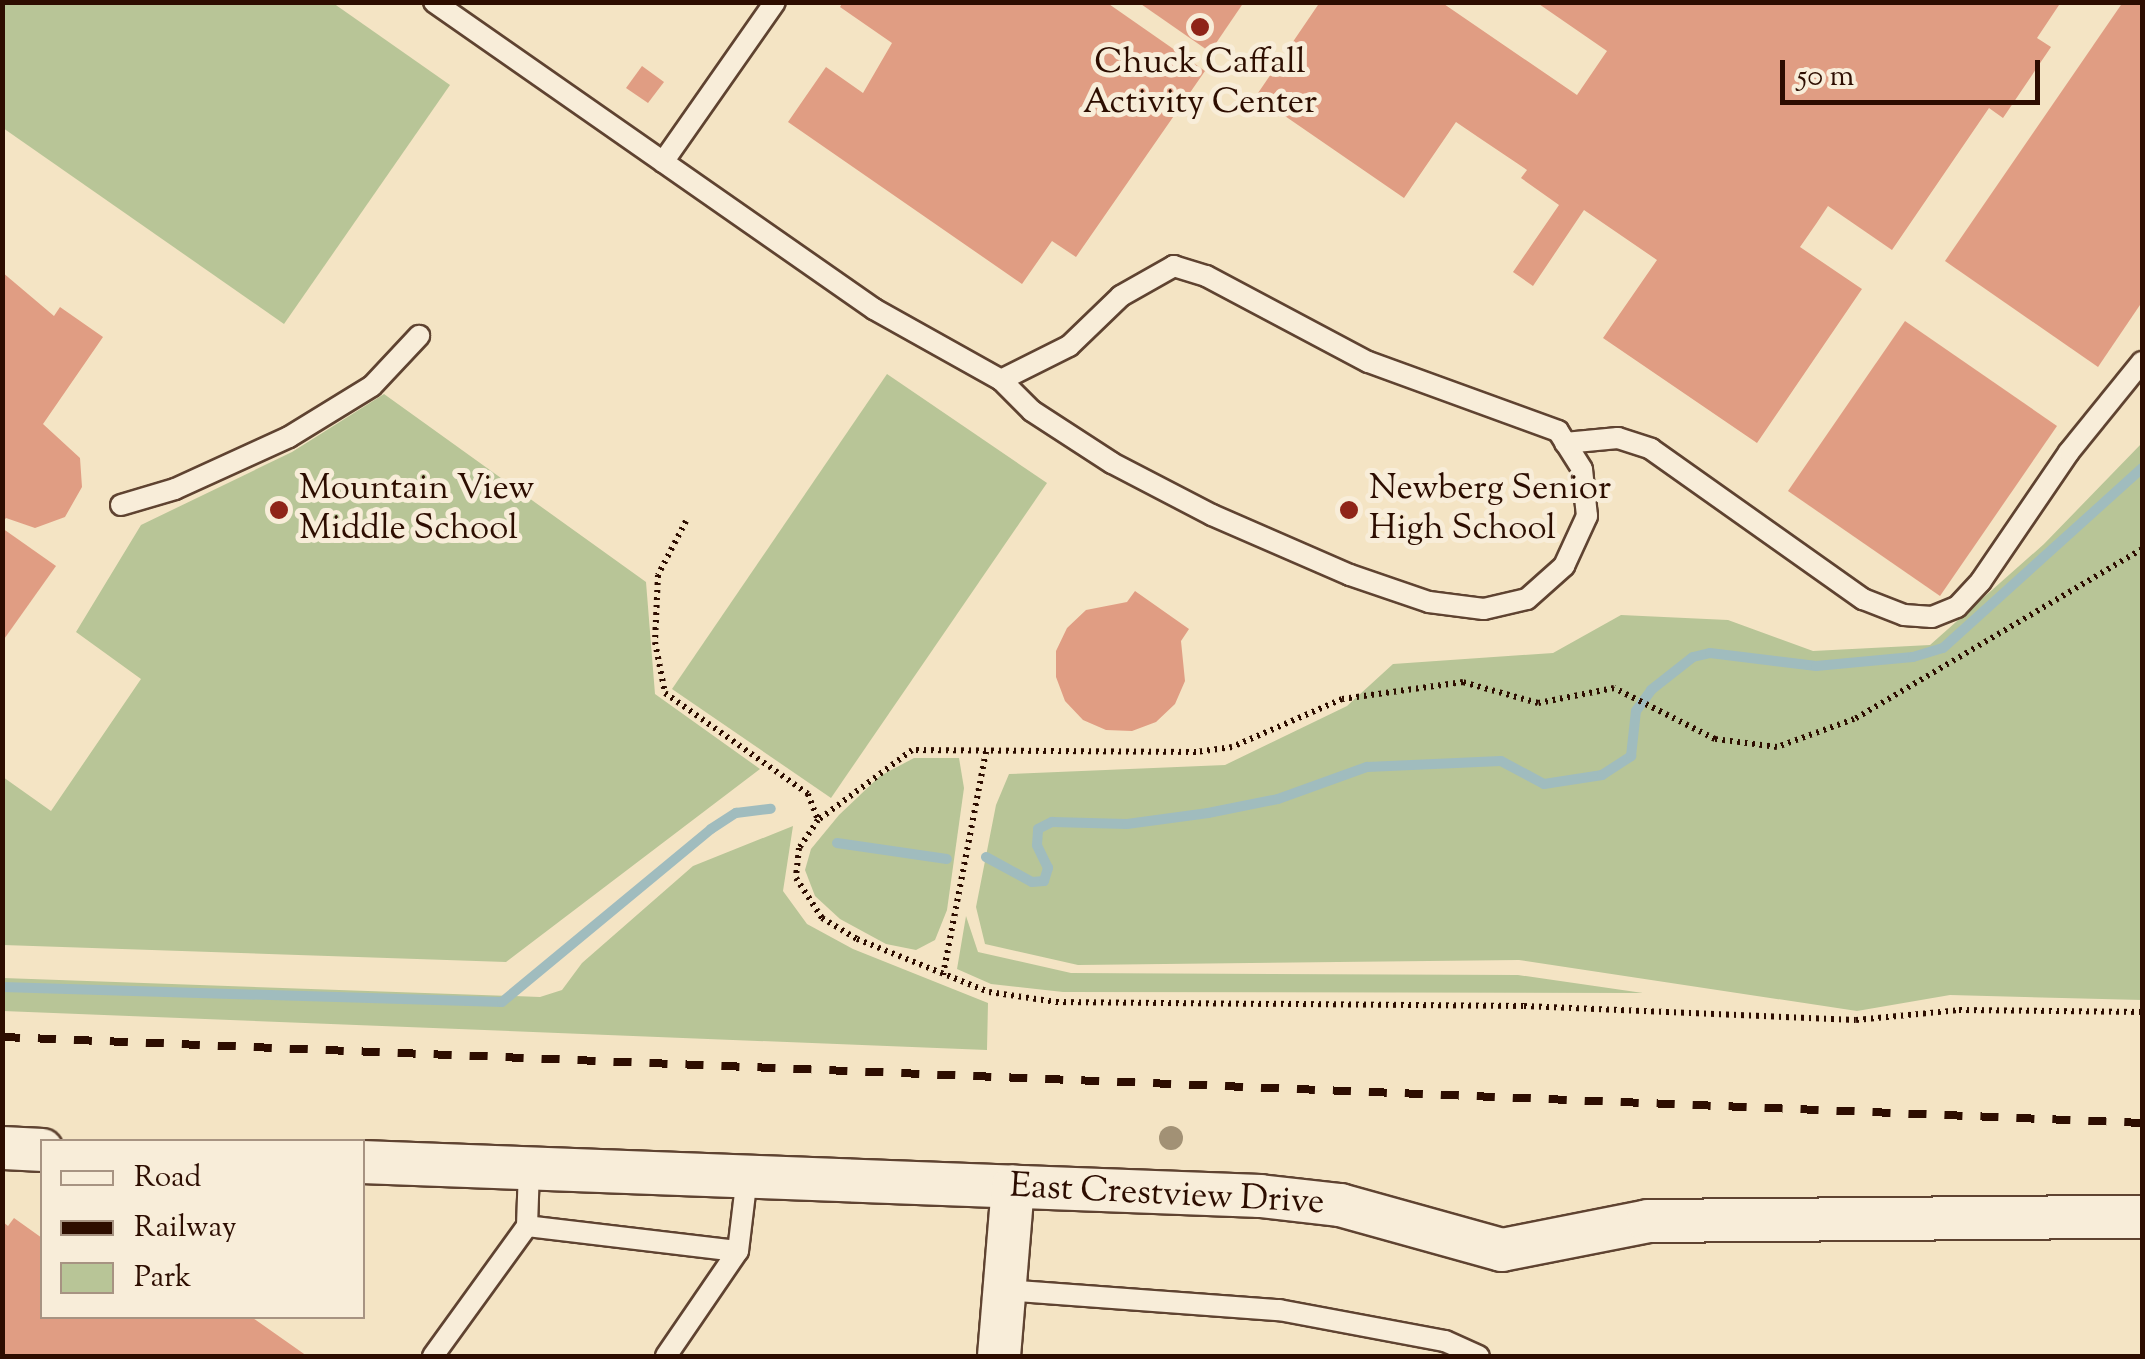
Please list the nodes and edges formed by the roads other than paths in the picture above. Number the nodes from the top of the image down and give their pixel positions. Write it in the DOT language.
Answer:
graph roads {
  1 [pos="434,2"];
  2 [pos="775,2"];
  3 [pos="662,162"];
  4 [pos="420,336"];
  5 [pos="2142,362"];
  6 [pos="1001,380"];
  7 [pos="1565,443"];
  8 [pos="121,505"];
  9 [pos="2,1148"];
  10 [pos="40,1150"];
  11 [pos="365,1162"];
  12 [pos="529,1168"];
  13 [pos="746,1176"];
  14 [pos="1013,1187"];
  15 [pos="2142,1217"];
  16 [pos="526,1226"];
  17 [pos="738,1250"];
  18 [pos="1004,1290"];
  19 [pos="433,1356"];
  20 [pos="666,1356"];
  21 [pos="998,1356"];
  22 [pos="1479,1356"];
  1 -- 3 [label="lane"];
  2 -- 3 [label="lane"];
  3 -- 6 [label="lane"];
  4 -- 8 [label="lane"];
  5 -- 7 [label="lane"];
  6 -- 7 [label="lane"];
  6 -- 7 [label="lane"];
  9 -- 10 [label="street"];
  11 -- 12 [label="street, East Crestview Drive"];
  12 -- 13 [label="street, East Crestview Drive"];
  12 -- 16 [label="lane"];
  13 -- 14 [label="street, East Crestview Drive"];
  13 -- 17 [label="lane"];
  14 -- 15 [label="street, East Crestview Drive"];
  14 -- 18 [label="street"];
  16 -- 17 [label="lane"];
  16 -- 19 [label="lane"];
  17 -- 20 [label="lane"];
  18 -- 21 [label="street"];
  18 -- 22 [label="lane"];
}
